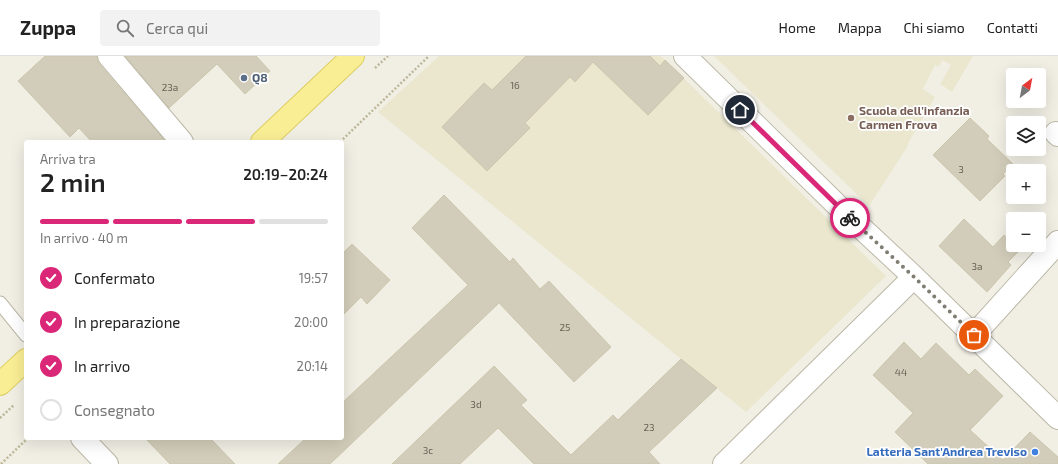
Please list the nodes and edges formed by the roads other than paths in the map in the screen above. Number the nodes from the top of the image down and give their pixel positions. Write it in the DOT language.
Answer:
graph roads {
  1 [pos="109,56"];
  2 [pos="353,56"];
  3 [pos="685,56"];
  4 [pos="180,140"];
  5 [pos="264,140"];
  6 [pos="1058,242"];
  7 [pos="914,277"];
  8 [pos="0,303"];
  9 [pos="24,333"];
  10 [pos="974,335"];
  11 [pos="23,370"];
  12 [pos="0,384"];
  13 [pos="1058,418"];
  14 [pos="84,440"];
  15 [pos="102,459"];
  16 [pos="724,464"];
  1 -- 4 [label="street"];
  2 -- 5 [label="main road"];
  3 -- 7 [label="street"];
  6 -- 10 [label="street"];
  7 -- 10 [label="street"];
  7 -- 16 [label="street"];
  8 -- 9 [label="lane"];
  10 -- 13 [label="street"];
  11 -- 12 [label="main road"];
  14 -- 15 [label="street"];
}
